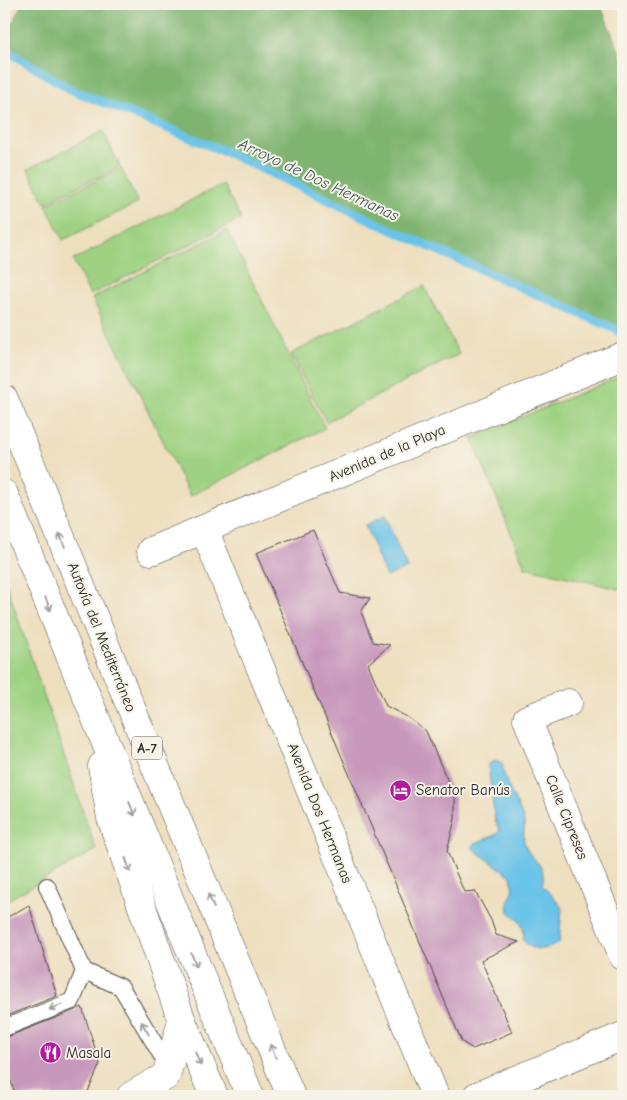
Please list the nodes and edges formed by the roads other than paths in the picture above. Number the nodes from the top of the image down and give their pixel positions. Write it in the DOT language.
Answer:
graph roads {
  1 [pos="623,356"];
  2 [pos="4,400"];
  3 [pos="4,494"];
  4 [pos="204,529"];
  5 [pos="151,552"];
  6 [pos="568,703"];
  7 [pos="94,716"];
  8 [pos="46,886"];
  9 [pos="623,956"];
  10 [pos="84,971"];
  11 [pos="182,1021"];
  12 [pos="4,1028"];
  13 [pos="623,1036"];
  14 [pos="169,1068"];
  15 [pos="131,1096"];
  16 [pos="214,1096"];
  17 [pos="250,1096"];
  18 [pos="291,1096"];
  19 [pos="435,1096"];
  20 [pos="477,1096"];
  1 -- 4 [label="main road, Avenida de la Playa"];
  18 -- 2 [label="main road, Autovía del Mediterráneo / A-7, one-way"];
  3 -- 7 [label="main road, A-7, one-way"];
  4 -- 5 [label="main road, Avenida de la Playa"];
  4 -- 19 [label="main road, Avenida Dos Hermanas"];
  6 -- 9 [label="main road, Calle Cipreses"];
  7 -- 11 [label="main road, one-way"];
  7 -- 17 [label="main road, A-7, one-way"];
  8 -- 10 [label="lane"];
  10 -- 12 [label="lane, one-way"];
  14 -- 10 [label="lane, one-way"];
  11 -- 14 [label="main road"];
  11 -- 16 [label="main road, one-way"];
  13 -- 20 [label="main road"];
  14 -- 15 [label="main road"];
}
